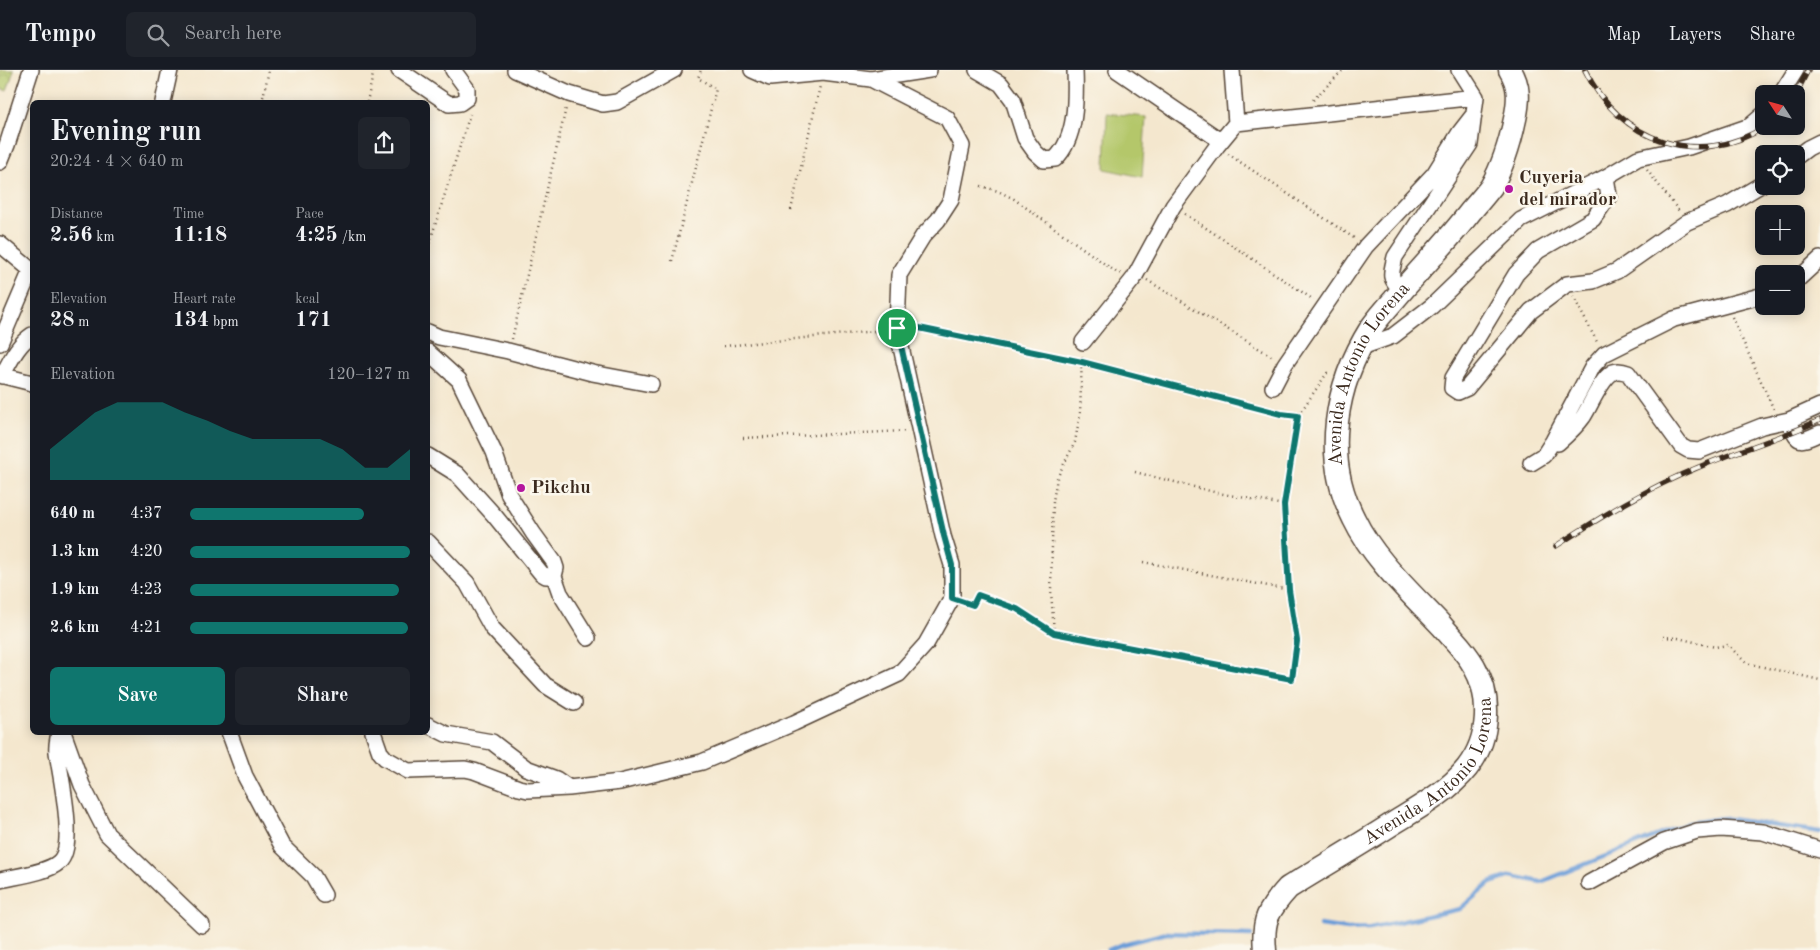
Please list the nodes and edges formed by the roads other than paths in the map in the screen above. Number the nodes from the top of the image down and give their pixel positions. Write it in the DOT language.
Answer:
graph roads {
  1 [pos="31,70"];
  2 [pos="170,70"];
  3 [pos="399,70"];
  4 [pos="453,70"];
  5 [pos="515,70"];
  6 [pos="674,70"];
  7 [pos="752,70"];
  8 [pos="929,70"];
  9 [pos="977,70"];
  10 [pos="1075,70"];
  11 [pos="1117,70"];
  12 [pos="1232,70"];
  13 [pos="1459,70"];
  14 [pos="1510,70"];
  15 [pos="1799,70"];
  16 [pos="871,79"];
  17 [pos="1788,85"];
  18 [pos="1476,97"];
  19 [pos="163,100"];
  20 [pos="1474,114"];
  21 [pos="1755,122"];
  22 [pos="1236,123"];
  23 [pos="1820,142"];
  24 [pos="1219,144"];
  25 [pos="1805,150"];
  26 [pos="0,162"];
  27 [pos="1606,177"];
  28 [pos="1755,188"];
  29 [pos="0,244"];
  30 [pos="1820,259"];
  31 [pos="30,268"];
  32 [pos="1805,273"];
  33 [pos="30,275"];
  34 [pos="1402,290"];
  35 [pos="1755,298"];
  36 [pos="430,333"];
  37 [pos="30,336"];
  38 [pos="1083,342"];
  39 [pos="0,343"];
  40 [pos="1359,348"];
  41 [pos="430,354"];
  42 [pos="1,376"];
  43 [pos="30,383"];
  44 [pos="651,384"];
  45 [pos="1273,387"];
  46 [pos="1820,406"];
  47 [pos="1785,421"];
  48 [pos="1820,433"];
  49 [pos="1553,442"];
  50 [pos="430,457"];
  51 [pos="1531,463"];
  52 [pos="430,544"];
  53 [pos="554,576"];
  54 [pos="588,638"];
  55 [pos="574,703"];
  56 [pos="430,726"];
  57 [pos="59,735"];
  58 [pos="64,735"];
  59 [pos="230,735"];
  60 [pos="374,735"];
  61 [pos="569,788"];
  62 [pos="1820,850"];
  63 [pos="0,880"];
  64 [pos="1588,883"];
  65 [pos="324,895"];
  66 [pos="202,925"];
  67 [pos="1265,950"];
  1 -- 26 [label="street"];
  2 -- 19 [label="street"];
  3 -- 4 [label="street"];
  5 -- 6 [label="street"];
  7 -- 16 [label="street"];
  8 -- 16 [label="street"];
  9 -- 10 [label="street"];
  11 -- 24 [label="street"];
  12 -- 22 [label="street"];
  13 -- 18 [label="street"];
  14 -- 34 [label="highway, Avenida Antonio Lorena"];
  15 -- 17 [label="street"];
  16 -- 61 [label="street"];
  18 -- 20 [label="street"];
  18 -- 22 [label="street"];
  20 -- 34 [label="street"];
  20 -- 45 [label="street"];
  21 -- 27 [label="street"];
  22 -- 24 [label="street"];
  23 -- 25 [label="street"];
  24 -- 38 [label="street"];
  27 -- 28 [label="street"];
  27 -- 40 [label="street"];
  29 -- 31 [label="street"];
  30 -- 32 [label="street"];
  33 -- 39 [label="street"];
  34 -- 40 [label="highway, Avenida Antonio Lorena"];
  35 -- 49 [label="street"];
  36 -- 44 [label="street"];
  37 -- 42 [label="street"];
  40 -- 67 [label="highway, Avenida Antonio Lorena"];
  41 -- 53 [label="street"];
  42 -- 43 [label="street"];
  46 -- 47 [label="street"];
  47 -- 48 [label="street"];
  47 -- 49 [label="street"];
  49 -- 51 [label="street"];
  50 -- 53 [label="street"];
  52 -- 55 [label="street"];
  53 -- 54 [label="street"];
  56 -- 61 [label="street"];
  57 -- 63 [label="street"];
  58 -- 66 [label="street"];
  59 -- 65 [label="street"];
  60 -- 61 [label="street"];
  62 -- 64 [label="street"];
}
